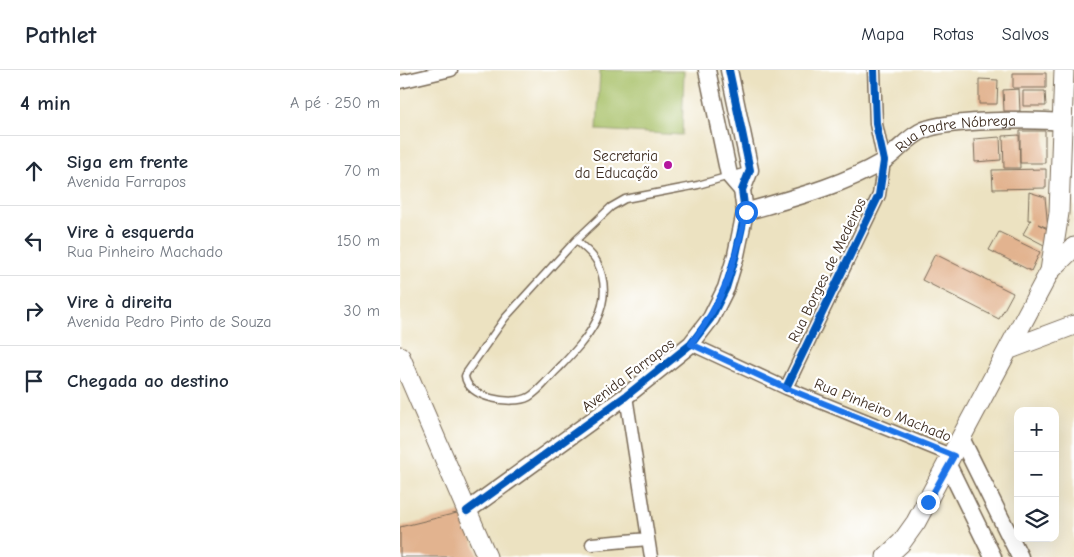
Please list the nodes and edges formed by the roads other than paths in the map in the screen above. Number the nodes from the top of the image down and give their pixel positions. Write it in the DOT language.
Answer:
graph roads {
  1 [pos="451,70"];
  2 [pos="706,70"];
  3 [pos="729,70"];
  4 [pos="874,70"];
  5 [pos="1064,70"];
  6 [pos="1070,70"];
  7 [pos="439,72"];
  8 [pos="400,82"];
  9 [pos="1074,82"];
  10 [pos="1061,122"];
  11 [pos="884,161"];
  12 [pos="750,170"];
  13 [pos="1074,172"];
  14 [pos="729,175"];
  15 [pos="742,190"];
  16 [pos="746,212"];
  17 [pos="576,240"];
  18 [pos="1074,247"];
  19 [pos="1050,271"];
  20 [pos="1074,325"];
  21 [pos="691,344"];
  22 [pos="1010,349"];
  23 [pos="400,356"];
  24 [pos="786,388"];
  25 [pos="626,396"];
  26 [pos="955,454"];
  27 [pos="467,511"];
  28 [pos="648,539"];
  29 [pos="592,544"];
  30 [pos="486,557"];
  31 [pos="651,557"];
  32 [pos="886,557"];
  33 [pos="993,557"];
  34 [pos="1020,557"];
  1 -- 7 [label="street"];
  2 -- 14 [label="street"];
  3 -- 12 [label="street"];
  4 -- 11 [label="street"];
  5 -- 10 [label="main road"];
  6 -- 9 [label="main road"];
  7 -- 8 [label="street"];
  10 -- 11 [label="street, Rua Padre Nóbrega"];
  10 -- 13 [label="main road"];
  10 -- 19 [label="main road"];
  11 -- 16 [label="street, Rua Padre Nóbrega"];
  11 -- 24 [label="street, Rua Borges de Medeiros"];
  12 -- 14 [label="lane"];
  12 -- 15 [label="street"];
  14 -- 15 [label="street"];
  14 -- 17 [label="lane"];
  15 -- 16 [label="street, Avenida Farrapos"];
  16 -- 21 [label="street, Avenida Farrapos"];
  17 -- 17 [label="lane"];
  18 -- 19 [label="main road"];
  19 -- 22 [label="main road"];
  20 -- 22 [label="main road"];
  21 -- 24 [label="street, Rua Pinheiro Machado"];
  21 -- 25 [label="street, Avenida Farrapos"];
  22 -- 26 [label="main road"];
  23 -- 27 [label="main road"];
  24 -- 26 [label="street, Rua Pinheiro Machado"];
  25 -- 27 [label="street, Avenida Farrapos"];
  25 -- 28 [label="street"];
  26 -- 32 [label="main road"];
  26 -- 33 [label="street"];
  26 -- 34 [label="street"];
  27 -- 30 [label="main road"];
  28 -- 29 [label="street"];
  28 -- 31 [label="street"];
}
